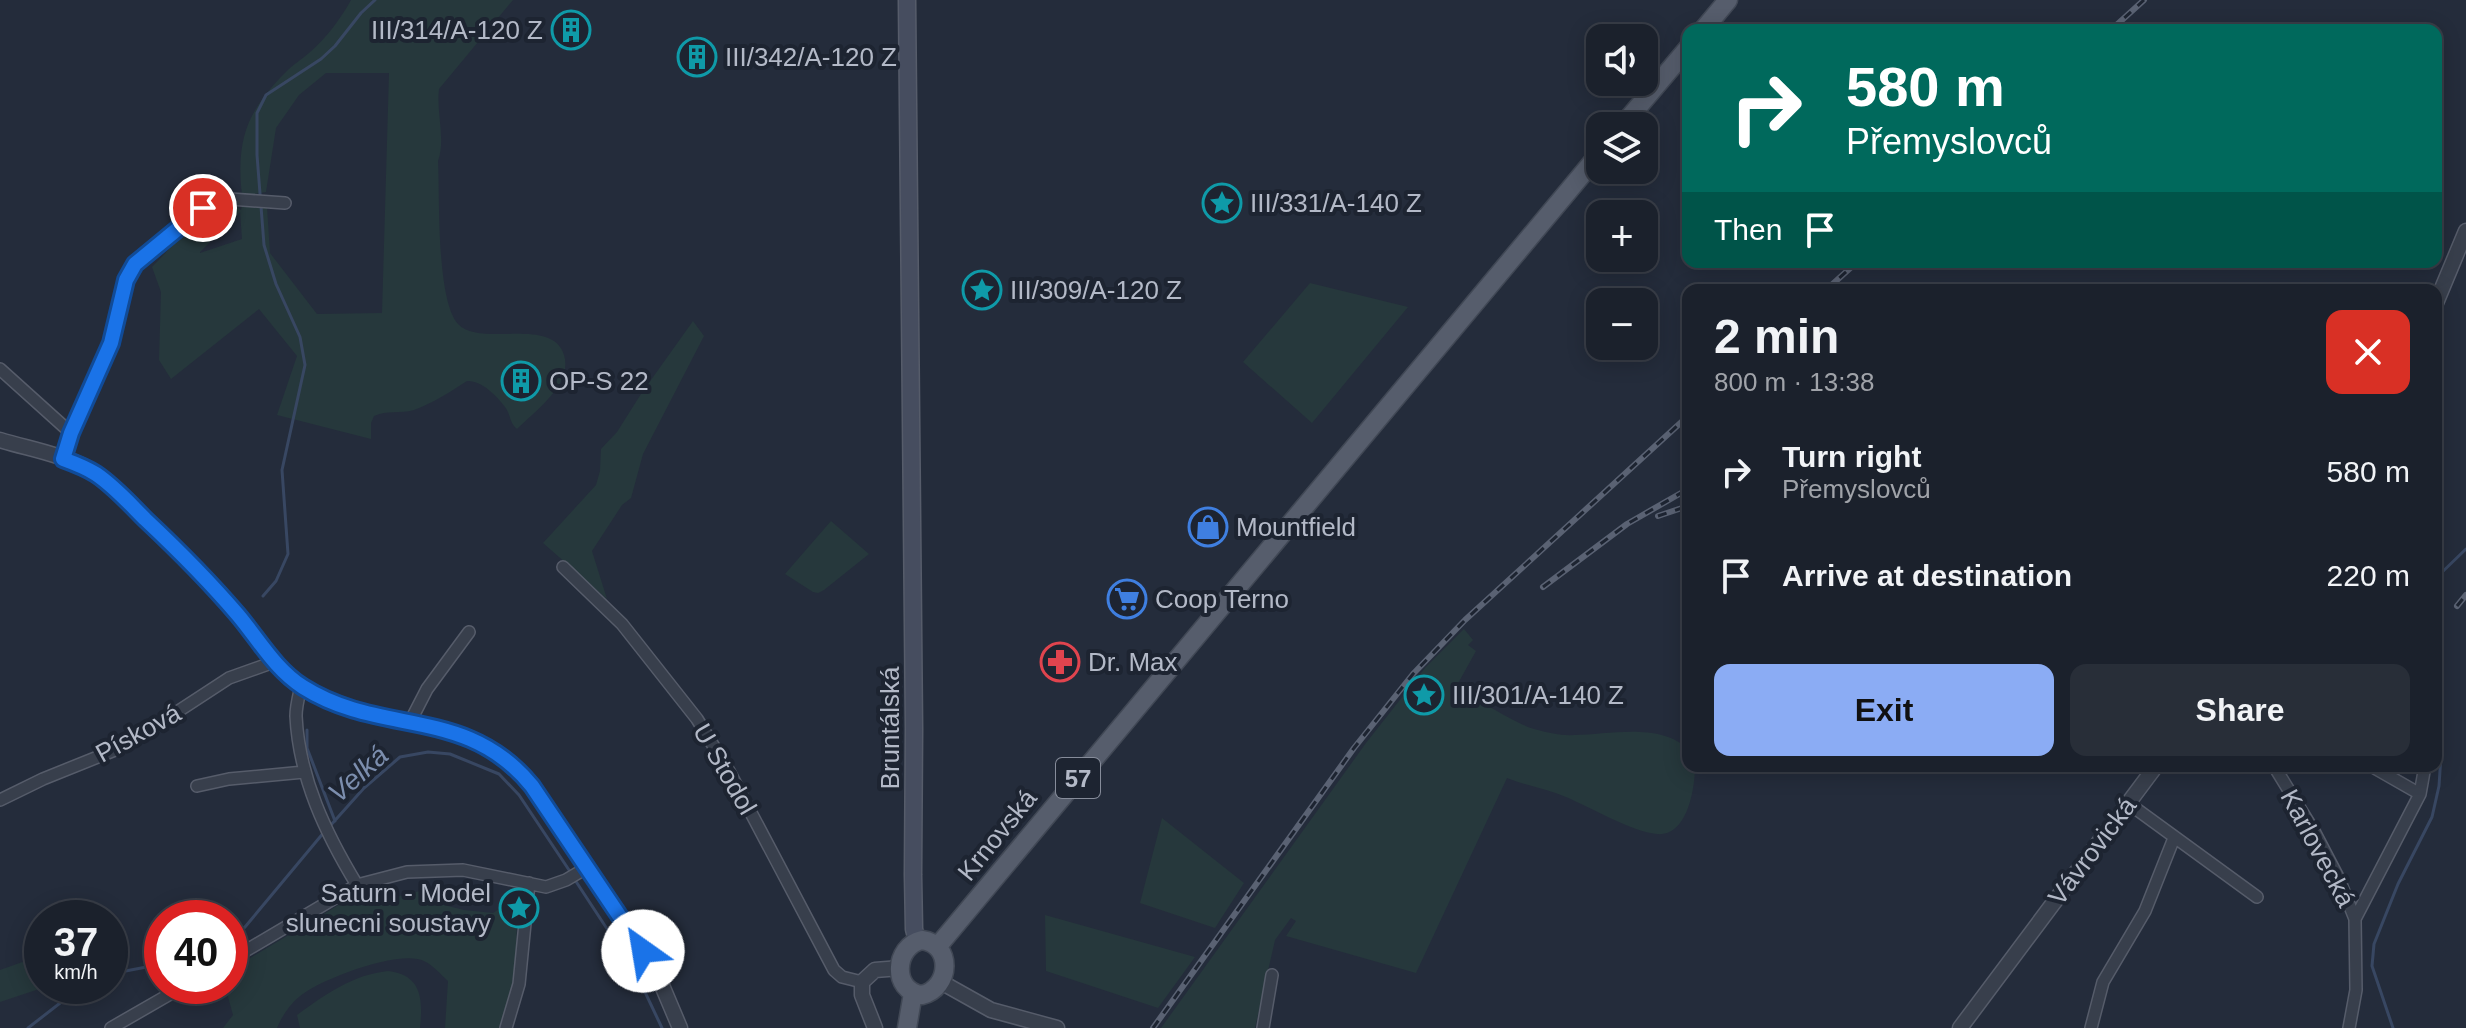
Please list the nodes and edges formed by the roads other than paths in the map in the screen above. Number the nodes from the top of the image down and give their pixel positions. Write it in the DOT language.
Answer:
graph roads {
  1 [pos="907,0"];
  2 [pos="1728,0"];
  3 [pos="1708,24"];
  4 [pos="1682,55"];
  5 [pos="1634,112"];
  6 [pos="1586,170"];
  7 [pos="285,203"];
  8 [pos="2466,231"];
  9 [pos="2442,289"];
  10 [pos="0,369"];
  11 [pos="71,433"];
  12 [pos="0,440"];
  13 [pos="63,459"];
  14 [pos="563,567"];
  15 [pos="469,632"];
  16 [pos="274,662"];
  17 [pos="301,686"];
  18 [pos="410,722"];
  19 [pos="304,772"];
  20 [pos="2151,772"];
  21 [pos="2278,772"];
  22 [pos="2382,772"];
  23 [pos="2424,772"];
  24 [pos="197,786"];
  25 [pos="2420,794"];
  26 [pos="0,800"];
  27 [pos="2128,803"];
  28 [pos="2174,838"];
  29 [pos="583,870"];
  30 [pos="529,883"];
  31 [pos="357,885"];
  32 [pos="2257,897"];
  33 [pos="2355,919"];
  34 [pos="917,941"];
  35 [pos="938,946"];
  36 [pos="248,949"];
  37 [pos="900,968"];
  38 [pos="1272,975"];
  39 [pos="862,982"];
  40 [pos="947,986"];
  41 [pos="913,993"];
  42 [pos="153,1004"];
  43 [pos="111,1028"];
  44 [pos="506,1028"];
  45 [pos="680,1028"];
  46 [pos="875,1028"];
  47 [pos="907,1028"];
  48 [pos="1057,1028"];
  49 [pos="1263,1028"];
  50 [pos="1960,1028"];
  51 [pos="2091,1028"];
  52 [pos="2349,1028"];
  1 -- 34 [label="main road, Bruntálská"];
  2 -- 3 [label="main road"];
  4 -- 5 [label="main road"];
  6 -- 35 [label="main road, Krnovská / 57"];
  7 -- 11 [label="street"];
  8 -- 9 [label="street"];
  10 -- 11 [label="street"];
  11 -- 13 [label="street"];
  12 -- 13 [label="street"];
  13 -- 16 [label="street"];
  14 -- 39 [label="street, U Stodol"];
  15 -- 18 [label="street"];
  16 -- 17 [label="street"];
  16 -- 26 [label="street, Písková"];
  17 -- 18 [label="street"];
  17 -- 19 [label="street"];
  18 -- 29 [label="street"];
  19 -- 24 [label="street"];
  19 -- 31 [label="street"];
  20 -- 27 [label="street, Vávrovická"];
  21 -- 33 [label="street, Karlovecká"];
  22 -- 25 [label="street"];
  23 -- 25 [label="street"];
  25 -- 33 [label="street"];
  27 -- 28 [label="street"];
  27 -- 50 [label="street, Vávrovická"];
  28 -- 32 [label="street"];
  28 -- 51 [label="street"];
  29 -- 30 [label="street"];
  29 -- 45 [label="street"];
  30 -- 31 [label="street"];
  30 -- 44 [label="street"];
  31 -- 36 [label="street"];
  33 -- 52 [label="street, Karlovecká"];
  34 -- 35 [label="main road"];
  34 -- 37 [label="main road"];
  35 -- 40 [label="main road"];
  37 -- 39 [label="street"];
  37 -- 41 [label="main road"];
  38 -- 49 [label="street"];
  39 -- 46 [label="street"];
  40 -- 41 [label="main road"];
  40 -- 48 [label="street"];
  41 -- 47 [label="main road"];
  42 -- 43 [label="street"];
}
